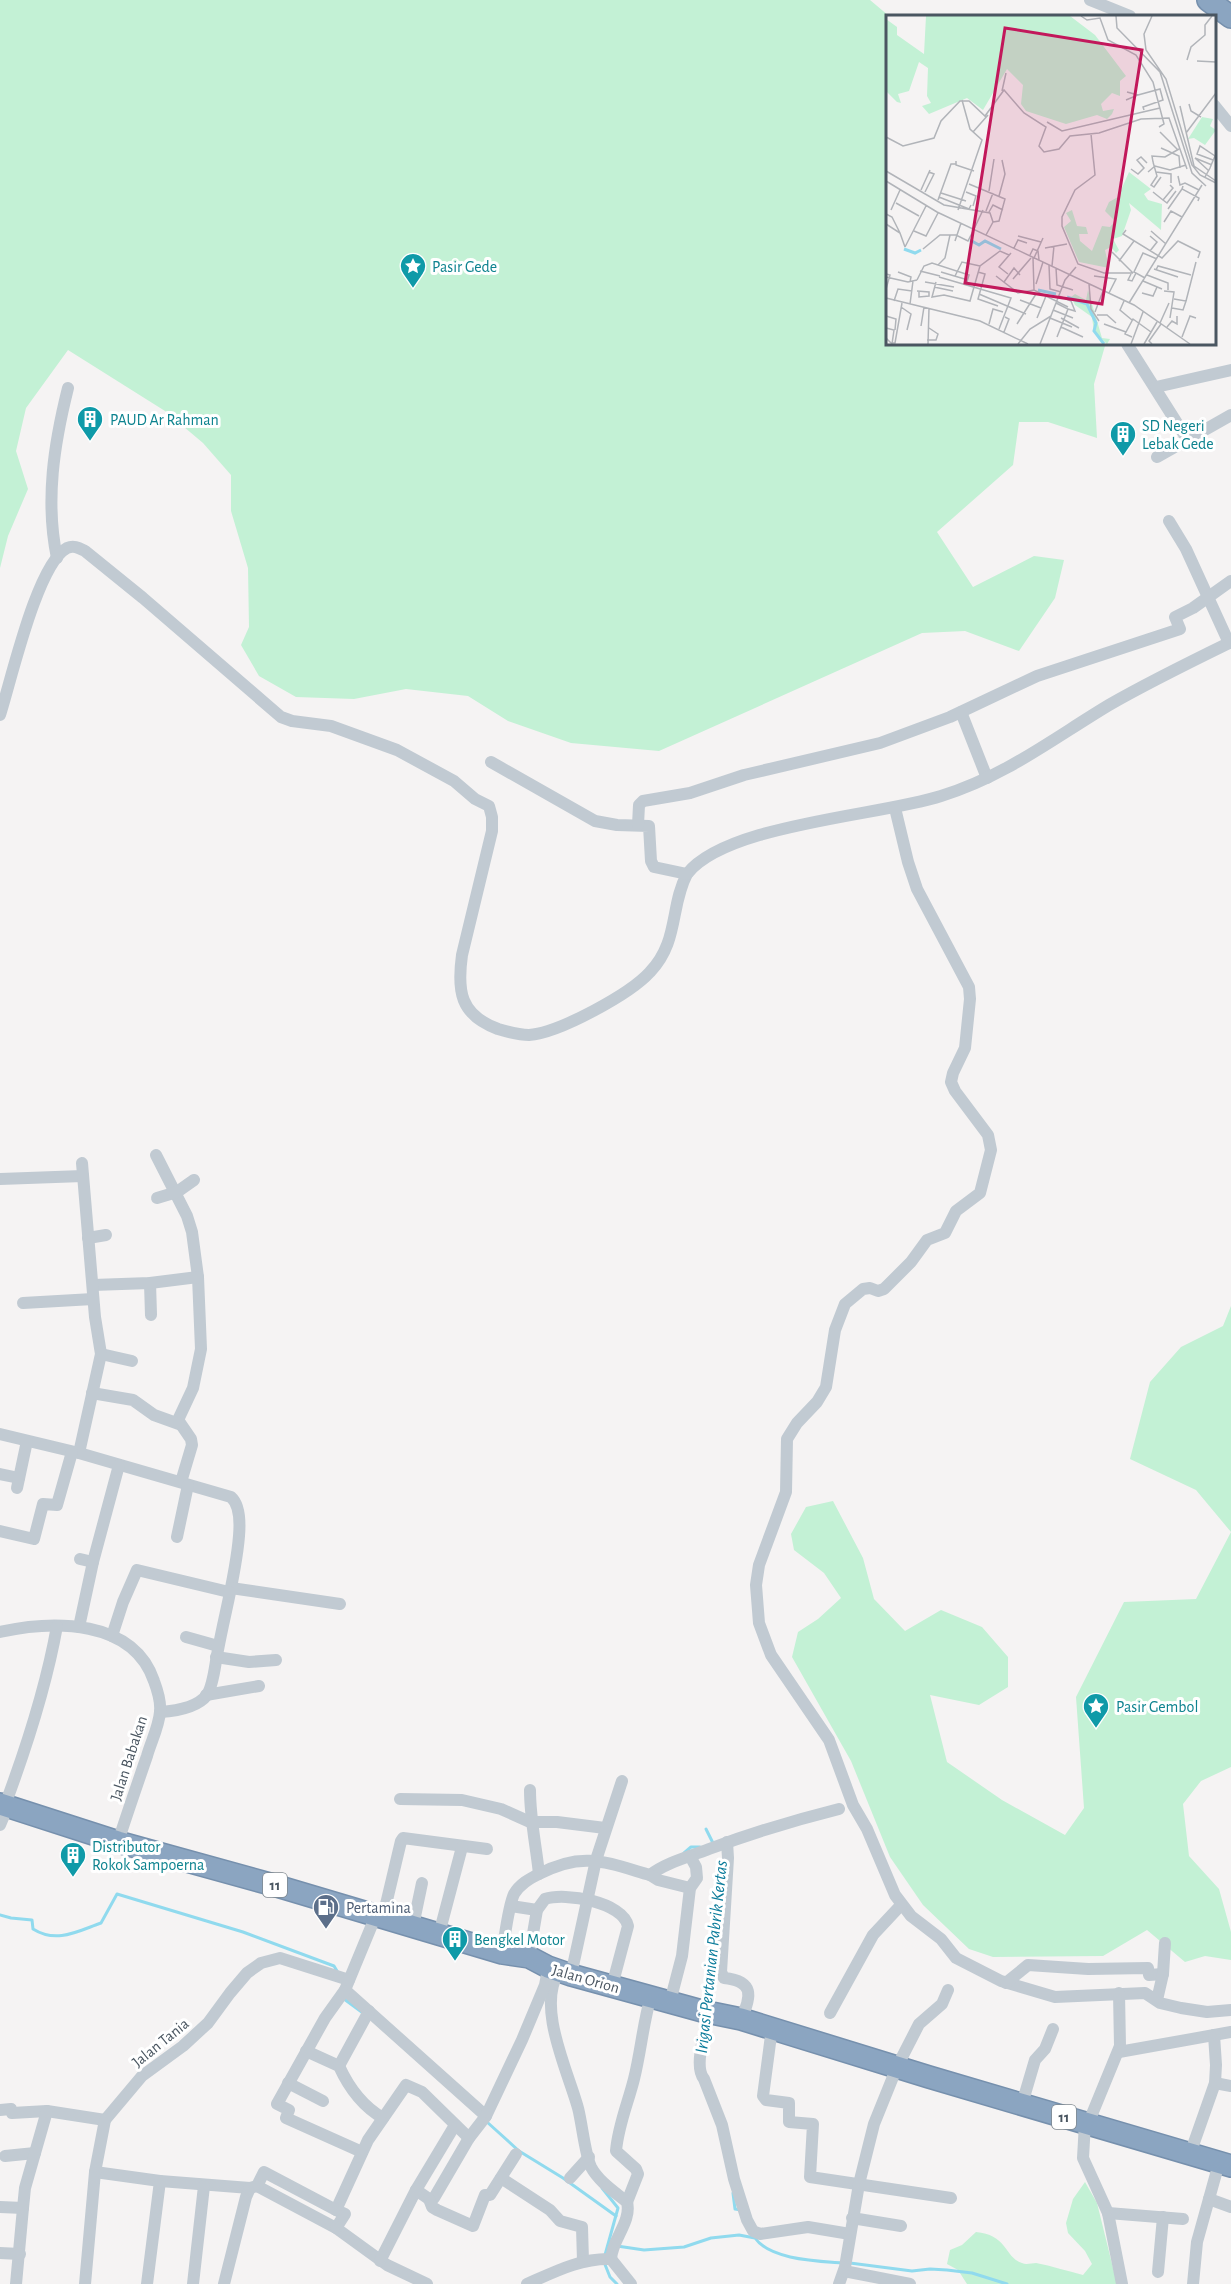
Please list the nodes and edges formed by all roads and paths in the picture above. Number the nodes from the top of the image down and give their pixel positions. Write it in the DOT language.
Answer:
graph roads {
  1 [pos="1090,0"];
  2 [pos="1208,0"];
  3 [pos="1128,15"];
  4 [pos="1231,17"];
  5 [pos="1216,106"];
  6 [pos="1231,126"];
  7 [pos="1128,345"];
  8 [pos="1231,370"];
  9 [pos="1156,387"];
  10 [pos="68,388"];
  11 [pos="1231,415"];
  12 [pos="1187,439"];
  13 [pos="1157,457"];
  14 [pos="1169,521"];
  15 [pos="57,558"];
  16 [pos="1231,581"];
  17 [pos="1207,599"];
  18 [pos="1230,643"];
  19 [pos="961,712"];
  20 [pos="0,715"];
  21 [pos="491,762"];
  22 [pos="987,778"];
  23 [pos="895,808"];
  24 [pos="638,825"];
  25 [pos="687,874"];
  26 [pos="156,1155"];
  27 [pos="81,1163"];
  28 [pos="84,1176"];
  29 [pos="0,1179"];
  30 [pos="194,1180"];
  31 [pos="177,1192"];
  32 [pos="157,1198"];
  33 [pos="106,1235"];
  34 [pos="88,1238"];
  35 [pos="198,1277"];
  36 [pos="150,1283"];
  37 [pos="93,1285"];
  38 [pos="93,1299"];
  39 [pos="22,1303"];
  40 [pos="151,1315"];
  41 [pos="101,1354"];
  42 [pos="132,1361"];
  43 [pos="92,1393"];
  44 [pos="179,1424"];
  45 [pos="0,1434"];
  46 [pos="27,1441"];
  47 [pos="76,1453"];
  48 [pos="119,1465"];
  49 [pos="0,1474"];
  50 [pos="185,1483"];
  51 [pos="0,1531"];
  52 [pos="177,1537"];
  53 [pos="80,1559"];
  54 [pos="93,1562"];
  55 [pos="230,1590"];
  56 [pos="340,1604"];
  57 [pos="57,1626"];
  58 [pos="79,1627"];
  59 [pos="0,1632"];
  60 [pos="112,1636"];
  61 [pos="186,1637"];
  62 [pos="217,1652"];
  63 [pos="276,1660"];
  64 [pos="259,1686"];
  65 [pos="206,1695"];
  66 [pos="160,1712"];
  67 [pos="622,1781"];
  68 [pos="530,1790"];
  69 [pos="400,1799"];
  70 [pos="839,1809"];
  71 [pos="3,1810"];
  72 [pos="530,1822"];
  73 [pos="605,1828"];
  74 [pos="118,1842"];
  75 [pos="725,1843"];
  76 [pos="462,1846"];
  77 [pos="487,1849"];
  78 [pos="690,1856"];
  79 [pos="596,1860"];
  80 [pos="539,1874"];
  81 [pos="650,1875"];
  82 [pos="422,1883"];
  83 [pos="690,1888"];
  84 [pos="587,1900"];
  85 [pos="901,1905"];
  86 [pos="511,1906"];
  87 [pos="537,1910"];
  88 [pos="379,1916"];
  89 [pos="413,1926"];
  90 [pos="439,1934"];
  91 [pos="1166,1943"];
  92 [pos="502,1953"];
  93 [pos="529,1957"];
  94 [pos="557,1970"];
  95 [pos="1162,1974"];
  96 [pos="1006,1983"];
  97 [pos="341,1986"];
  98 [pos="612,1986"];
  99 [pos="948,1990"];
  100 [pos="1119,1993"];
  101 [pos="660,1999"];
  102 [pos="1157,2000"];
  103 [pos="1231,2010"];
  104 [pos="707,2012"];
  105 [pos="830,2013"];
  106 [pos="367,2014"];
  107 [pos="741,2019"];
  108 [pos="771,2028"];
  109 [pos="1053,2029"];
  110 [pos="1231,2032"];
  111 [pos="1214,2035"];
  112 [pos="306,2051"];
  113 [pos="1119,2052"];
  114 [pos="339,2066"];
  115 [pos="897,2067"];
  116 [pos="288,2083"];
  117 [pos="1215,2083"];
  118 [pos="1231,2086"];
  119 [pos="323,2101"];
  120 [pos="1022,2104"];
  121 [pos="0,2110"];
  122 [pos="47,2111"];
  123 [pos="383,2118"];
  124 [pos="484,2118"];
  125 [pos="105,2120"];
  126 [pos="1087,2124"];
  127 [pos="455,2125"];
  128 [pos="469,2138"];
  129 [pos="35,2152"];
  130 [pos="362,2152"];
  131 [pos="516,2154"];
  132 [pos="1190,2154"];
  133 [pos="5,2156"];
  134 [pos="589,2157"];
  135 [pos="1225,2164"];
  136 [pos="95,2172"];
  137 [pos="501,2178"];
  138 [pos="570,2178"];
  139 [pos="160,2181"];
  140 [pos="859,2184"];
  141 [pos="204,2186"];
  142 [pos="254,2187"];
  143 [pos="416,2190"];
  144 [pos="951,2198"];
  145 [pos="429,2199"];
  146 [pos="1209,2199"];
  147 [pos="627,2202"];
  148 [pos="1231,2206"];
  149 [pos="0,2207"];
  150 [pos="23,2208"];
  151 [pos="336,2210"];
  152 [pos="1108,2213"];
  153 [pos="1163,2217"];
  154 [pos="852,2218"];
  155 [pos="1183,2219"];
  156 [pos="902,2226"];
  157 [pos="336,2228"];
  158 [pos="850,2234"];
  159 [pos="612,2251"];
  160 [pos="0,2253"];
  161 [pos="20,2254"];
  162 [pos="380,2261"];
  163 [pos="583,2261"];
  164 [pos="845,2265"];
  165 [pos="1158,2272"];
  166 [pos="16,2284"];
  167 [pos="85,2284"];
  168 [pos="147,2284"];
  169 [pos="193,2284"];
  170 [pos="224,2284"];
  171 [pos="427,2284"];
  172 [pos="527,2284"];
  173 [pos="631,2284"];
  174 [pos="840,2284"];
  175 [pos="910,2284"];
  176 [pos="1122,2284"];
  177 [pos="1193,2284"];
  1 -- 3 [label="street"];
  2 -- 4 [label="highway"];
  5 -- 6 [label="street"];
  7 -- 9 [label="street"];
  8 -- 9 [label="street"];
  9 -- 12 [label="street"];
  10 -- 15 [label="street"];
  11 -- 12 [label="street"];
  12 -- 13 [label="street"];
  14 -- 17 [label="street"];
  15 -- 20 [label="street"];
  15 -- 25 [label="street"];
  16 -- 17 [label="street"];
  17 -- 18 [label="street"];
  17 -- 19 [label="street"];
  18 -- 22 [label="street"];
  19 -- 22 [label="street"];
  19 -- 24 [label="street"];
  21 -- 24 [label="street"];
  22 -- 23 [label="street"];
  23 -- 25 [label="street"];
  23 -- 85 [label="street"];
  24 -- 25 [label="street"];
  26 -- 31 [label="street"];
  27 -- 28 [label="street"];
  28 -- 29 [label="street"];
  28 -- 34 [label="street"];
  30 -- 31 [label="street"];
  31 -- 32 [label="street"];
  31 -- 35 [label="street"];
  33 -- 34 [label="street"];
  34 -- 37 [label="street"];
  35 -- 36 [label="street"];
  35 -- 44 [label="street"];
  36 -- 37 [label="street"];
  36 -- 40 [label="street"];
  37 -- 38 [label="street"];
  38 -- 39 [label="street"];
  38 -- 41 [label="street"];
  41 -- 42 [label="street"];
  41 -- 43 [label="street"];
  43 -- 44 [label="street"];
  43 -- 47 [label="street"];
  44 -- 50 [label="street"];
  45 -- 46 [label="street"];
  46 -- 47 [label="street"];
  46 -- 49 [label="street"];
  47 -- 48 [label="street"];
  47 -- 51 [label="street"];
  48 -- 50 [label="street"];
  48 -- 54 [label="street"];
  50 -- 52 [label="street"];
  50 -- 55 [label="street"];
  53 -- 54 [label="street"];
  54 -- 58 [label="street"];
  55 -- 56 [label="street"];
  55 -- 60 [label="street"];
  55 -- 62 [label="street"];
  57 -- 58 [label="street, Jalan Babakan"];
  57 -- 59 [label="street, Jalan Babakan"];
  57 -- 71 [label="street"];
  58 -- 60 [label="street, Jalan Babakan"];
  60 -- 66 [label="street, Jalan Babakan"];
  61 -- 62 [label="street"];
  62 -- 63 [label="street"];
  62 -- 65 [label="street"];
  64 -- 65 [label="street"];
  65 -- 66 [label="street"];
  66 -- 74 [label="street, Jalan Babakan"];
  67 -- 73 [label="street"];
  68 -- 72 [label="street"];
  69 -- 72 [label="street"];
  70 -- 75 [label="street"];
  71 -- 74 [label="highway, Jalan Orion / 11"];
  72 -- 73 [label="street"];
  72 -- 80 [label="street"];
  73 -- 79 [label="street"];
  74 -- 88 [label="highway, Jalan Orion / 11"];
  75 -- 78 [label="street"];
  75 -- 107 [label="street"];
  76 -- 77 [label="street"];
  76 -- 88 [label="street"];
  76 -- 90 [label="street"];
  78 -- 81 [label="street"];
  78 -- 83 [label="street"];
  79 -- 80 [label="street"];
  79 -- 81 [label="street"];
  79 -- 84 [label="street"];
  80 -- 86 [label="street"];
  81 -- 83 [label="street"];
  82 -- 89 [label="street"];
  83 -- 101 [label="street"];
  84 -- 87 [label="street"];
  84 -- 94 [label="street"];
  84 -- 98 [label="street"];
  85 -- 96 [label="street"];
  85 -- 105 [label="street"];
  86 -- 87 [label="street"];
  86 -- 92 [label="street"];
  87 -- 93 [label="street"];
  88 -- 89 [label="highway, Jalan Orion / 11"];
  88 -- 97 [label="street"];
  89 -- 90 [label="highway, Jalan Orion / 11"];
  90 -- 92 [label="highway, Jalan Orion / 11"];
  91 -- 95 [label="street"];
  92 -- 93 [label="highway, Jalan Orion / 11"];
  93 -- 94 [label="highway, Jalan Orion / 11"];
  94 -- 98 [label="highway, Jalan Orion / 11"];
  94 -- 124 [label="street"];
  94 -- 134 [label="street"];
  95 -- 96 [label="street"];
  95 -- 102 [label="street"];
  96 -- 100 [label="street"];
  97 -- 106 [label="street"];
  97 -- 112 [label="street"];
  97 -- 125 [label="street, Jalan Tania"];
  98 -- 101 [label="highway, Jalan Orion / 11"];
  99 -- 115 [label="street"];
  100 -- 102 [label="street"];
  100 -- 113 [label="street"];
  101 -- 104 [label="highway, Jalan Orion / 11"];
  101 -- 147 [label="street"];
  102 -- 103 [label="street"];
  104 -- 107 [label="highway, Jalan Orion / 11"];
  104 -- 158 [label="street"];
  106 -- 114 [label="street"];
  106 -- 124 [label="street"];
  107 -- 108 [label="highway, Jalan Orion / 11"];
  108 -- 115 [label="highway, Jalan Orion / 11"];
  108 -- 140 [label="street"];
  109 -- 120 [label="street"];
  110 -- 111 [label="street"];
  111 -- 113 [label="street"];
  111 -- 117 [label="street"];
  112 -- 114 [label="street"];
  112 -- 116 [label="street"];
  113 -- 126 [label="street"];
  114 -- 123 [label="street"];
  115 -- 120 [label="highway, 11"];
  115 -- 140 [label="street"];
  116 -- 119 [label="street"];
  116 -- 130 [label="street"];
  117 -- 118 [label="street"];
  117 -- 132 [label="street"];
  120 -- 126 [label="highway, 11"];
  121 -- 122 [label="street"];
  122 -- 125 [label="street"];
  122 -- 129 [label="street"];
  123 -- 127 [label="street"];
  123 -- 130 [label="street"];
  124 -- 128 [label="street"];
  125 -- 136 [label="street, Jalan Tania"];
  126 -- 132 [label="highway, 11"];
  126 -- 152 [label="street"];
  127 -- 128 [label="street"];
  127 -- 143 [label="street"];
  128 -- 145 [label="street"];
  129 -- 133 [label="street"];
  129 -- 150 [label="street"];
  130 -- 151 [label="street"];
  131 -- 137 [label="street"];
  132 -- 135 [label="highway, 11"];
  134 -- 138 [label="street"];
  134 -- 147 [label="street"];
  135 -- 146 [label="street"];
  136 -- 139 [label="street"];
  136 -- 167 [label="street, Jalan Tania"];
  137 -- 145 [label="street"];
  137 -- 163 [label="street"];
  139 -- 141 [label="street"];
  139 -- 168 [label="street"];
  140 -- 144 [label="street"];
  140 -- 154 [label="street"];
  141 -- 142 [label="street"];
  141 -- 169 [label="street"];
  142 -- 151 [label="street"];
  142 -- 157 [label="street"];
  142 -- 170 [label="street"];
  143 -- 145 [label="street"];
  143 -- 162 [label="street"];
  146 -- 148 [label="street"];
  146 -- 177 [label="street"];
  147 -- 159 [label="street"];
  149 -- 150 [label="street"];
  150 -- 161 [label="street"];
  151 -- 157 [label="street"];
  152 -- 153 [label="street"];
  152 -- 176 [label="street"];
  153 -- 155 [label="street"];
  153 -- 165 [label="street"];
  154 -- 156 [label="street"];
  154 -- 158 [label="street"];
  157 -- 162 [label="street"];
  158 -- 164 [label="street"];
  159 -- 163 [label="street"];
  159 -- 173 [label="street"];
  160 -- 161 [label="street"];
  161 -- 166 [label="street"];
  162 -- 171 [label="street"];
  163 -- 172 [label="street"];
  164 -- 174 [label="street"];
  164 -- 175 [label="street"];
}
